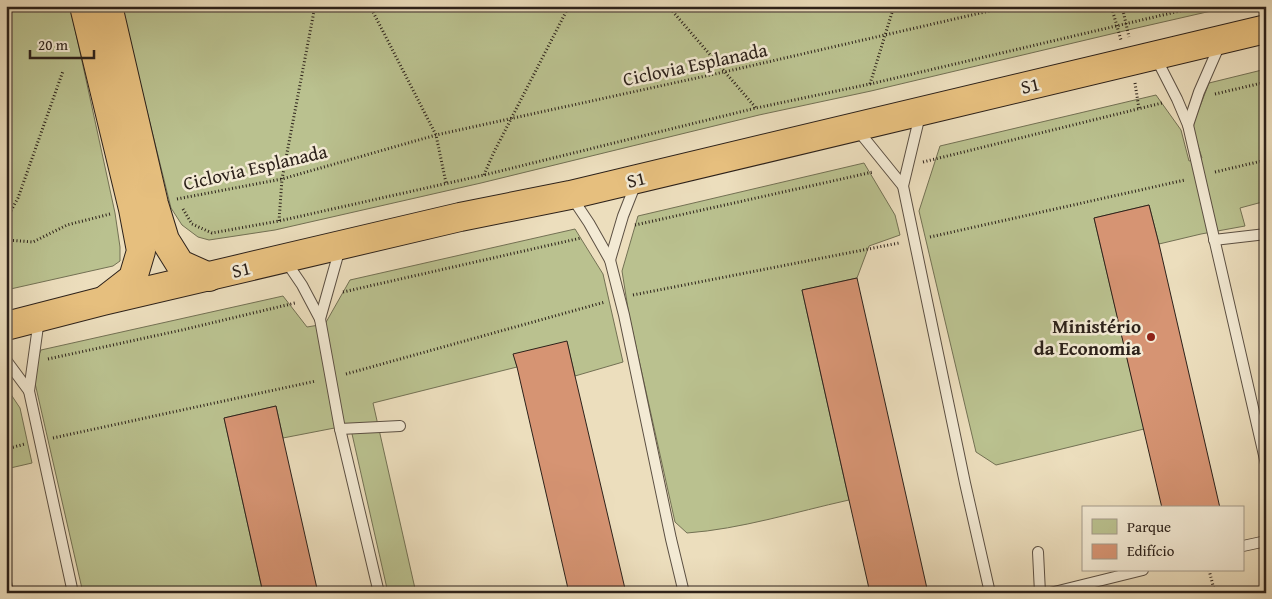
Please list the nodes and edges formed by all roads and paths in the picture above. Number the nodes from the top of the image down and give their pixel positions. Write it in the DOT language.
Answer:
graph roads {
  1 [pos="84,6"];
  2 [pos="108,6"];
  3 [pos="315,6"];
  4 [pos="370,6"];
  5 [pos="569,6"];
  6 [pos="668,6"];
  7 [pos="894,6"];
  8 [pos="1011,6"];
  9 [pos="1108,6"];
  10 [pos="1122,6"];
  11 [pos="1201,6"];
  12 [pos="1126,23"];
  13 [pos="1118,25"];
  14 [pos="1266,29"];
  15 [pos="885,36"];
  16 [pos="1222,39"];
  17 [pos="1138,60"];
  18 [pos="64,71"];
  19 [pos="724,72"];
  20 [pos="870,84"];
  21 [pos="756,108"];
  22 [pos="921,111"];
  23 [pos="512,118"];
  24 [pos="1188,125"];
  25 [pos="855,126"];
  26 [pos="436,135"];
  27 [pos="484,175"];
  28 [pos="282,179"];
  29 [pos="637,179"];
  30 [pos="446,183"];
  31 [pos="903,186"];
  32 [pos="570,195"];
  33 [pos="143,206"];
  34 [pos="185,214"];
  35 [pos="6,220"];
  36 [pos="279,221"];
  37 [pos="1266,234"];
  38 [pos="6,240"];
  39 [pos="1214,240"];
  40 [pos="341,246"];
  41 [pos="285,259"];
  42 [pos="610,260"];
  43 [pos="209,276"];
  44 [pos="103,302"];
  45 [pos="40,318"];
  46 [pos="320,319"];
  47 [pos="6,326"];
  48 [pos="6,360"];
  49 [pos="29,391"];
  50 [pos="400,426"];
  51 [pos="340,429"];
  52 [pos="1266,464"];
  53 [pos="1266,540"];
  54 [pos="1244,546"];
  55 [pos="1038,552"];
  56 [pos="1135,572"];
  57 [pos="1210,572"];
  58 [pos="73,593"];
  59 [pos="379,593"];
  60 [pos="684,593"];
  61 [pos="990,593"];
  62 [pos="1040,593"];
  63 [pos="1050,593"];
  64 [pos="1215,593"];
  1 -- 33 [label="highway"];
  2 -- 33 [label="highway"];
  3 -- 28 [label="path"];
  4 -- 26 [label="path"];
  5 -- 23 [label="path"];
  6 -- 19 [label="path"];
  7 -- 15 [label="path"];
  8 -- 15 [label="path, Ciclovia Esplanada"];
  9 -- 13 [label="path"];
  10 -- 12 [label="path"];
  11 -- 12 [label="path"];
  12 -- 13 [label="path"];
  12 -- 17 [label="path"];
  13 -- 17 [label="path"];
  13 -- 20 [label="path"];
  14 -- 16 [label="highway, S1"];
  15 -- 19 [label="path, Ciclovia Esplanada"];
  15 -- 20 [label="path"];
  16 -- 17 [label="highway, S1"];
  16 -- 24 [label="lane"];
  17 -- 22 [label="highway, S1"];
  17 -- 24 [label="lane"];
  18 -- 35 [label="path"];
  19 -- 21 [label="path"];
  19 -- 23 [label="path, Ciclovia Esplanada"];
  20 -- 21 [label="path"];
  21 -- 27 [label="path"];
  22 -- 25 [label="highway, S1"];
  22 -- 31 [label="lane"];
  23 -- 26 [label="path, Ciclovia Esplanada"];
  23 -- 27 [label="path"];
  24 -- 39 [label="lane"];
  25 -- 29 [label="highway, S1"];
  25 -- 31 [label="lane"];
  26 -- 28 [label="path, Ciclovia Esplanada"];
  26 -- 30 [label="path"];
  27 -- 30 [label="path"];
  28 -- 33 [label="path, Ciclovia Esplanada"];
  28 -- 36 [label="path"];
  29 -- 32 [label="highway, S1"];
  29 -- 42 [label="lane"];
  30 -- 36 [label="path"];
  31 -- 61 [label="lane"];
  32 -- 40 [label="highway, S1"];
  32 -- 42 [label="lane"];
  33 -- 38 [label="path, Ciclovia Esplanada"];
  33 -- 43 [label="highway"];
  33 -- 44 [label="highway"];
  34 -- 36 [label="path"];
  37 -- 39 [label="lane"];
  39 -- 52 [label="lane"];
  40 -- 41 [label="highway, S1"];
  40 -- 46 [label="lane"];
  41 -- 43 [label="highway, S1"];
  41 -- 46 [label="lane"];
  42 -- 60 [label="lane"];
  43 -- 44 [label="highway, S1"];
  44 -- 45 [label="highway, S1"];
  45 -- 47 [label="highway, S1"];
  45 -- 49 [label="lane"];
  46 -- 51 [label="lane"];
  48 -- 49 [label="lane"];
  49 -- 58 [label="lane"];
  50 -- 51 [label="lane"];
  51 -- 59 [label="lane"];
  53 -- 54 [label="lane"];
  55 -- 62 [label="lane"];
  56 -- 63 [label="lane"];
  57 -- 64 [label="path"];
}
